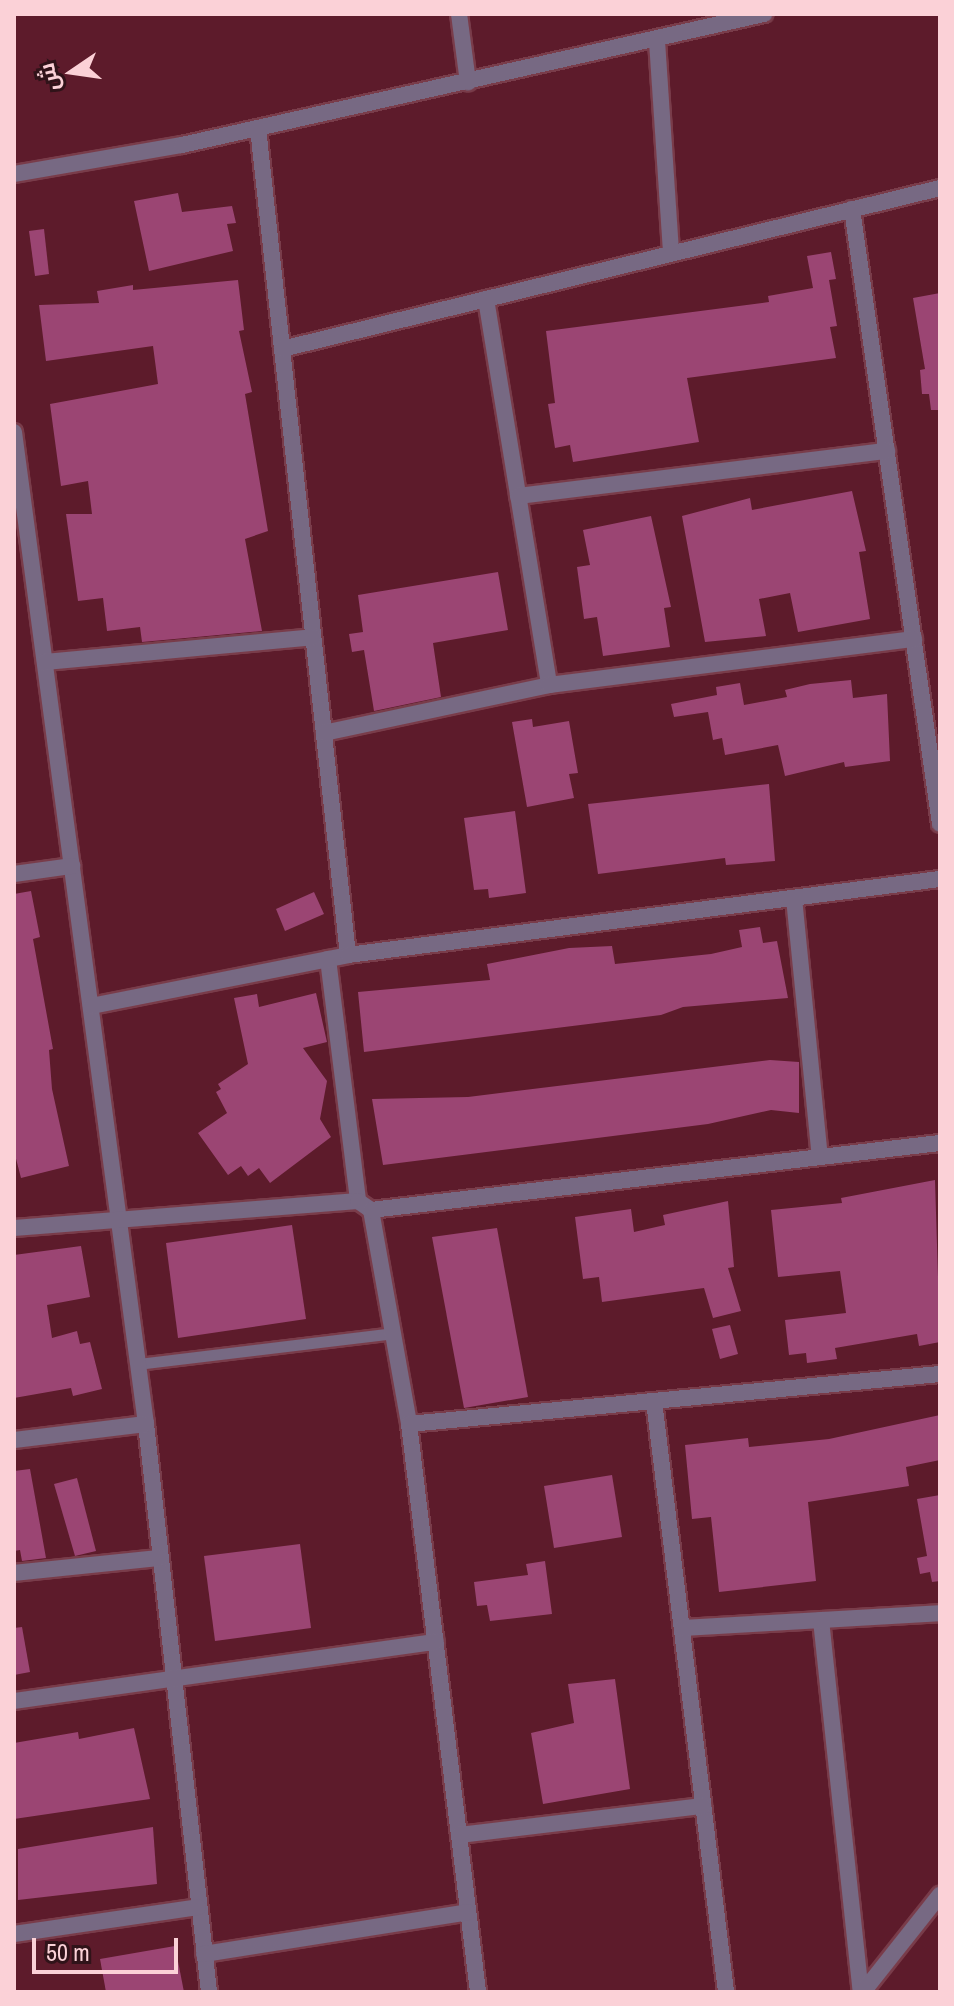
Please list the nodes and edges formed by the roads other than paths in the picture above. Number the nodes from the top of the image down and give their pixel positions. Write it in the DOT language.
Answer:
graph roads {
  1 [pos="459,14"];
  2 [pos="764,14"];
  3 [pos="657,41"];
  4 [pos="468,82"];
  5 [pos="258,128"];
  6 [pos="14,174"];
  7 [pos="940,188"];
  8 [pos="852,209"];
  9 [pos="671,253"];
  10 [pos="486,299"];
  11 [pos="282,349"];
  12 [pos="14,432"];
  13 [pos="887,451"];
  14 [pos="518,496"];
  15 [pos="313,637"];
  16 [pos="914,639"];
  17 [pos="45,662"];
  18 [pos="549,685"];
  19 [pos="324,733"];
  20 [pos="940,824"];
  21 [pos="72,866"];
  22 [pos="14,874"];
  23 [pos="940,879"];
  24 [pos="794,898"];
  25 [pos="348,955"];
  26 [pos="328,959"];
  27 [pos="91,1006"];
  28 [pos="940,1143"];
  29 [pos="820,1157"];
  30 [pos="364,1206"];
  31 [pos="118,1216"];
  32 [pos="14,1228"];
  33 [pos="393,1333"];
  34 [pos="138,1364"];
  35 [pos="940,1374"];
  36 [pos="654,1401"];
  37 [pos="146,1424"];
  38 [pos="409,1424"];
  39 [pos="14,1440"];
  40 [pos="160,1558"];
  41 [pos="14,1573"];
  42 [pos="940,1613"];
  43 [pos="821,1620"];
  44 [pos="682,1628"];
  45 [pos="436,1642"];
  46 [pos="173,1680"];
  47 [pos="14,1701"];
  48 [pos="703,1806"];
  49 [pos="459,1835"];
  50 [pos="940,1895"];
  51 [pos="198,1907"];
  52 [pos="468,1912"];
  53 [pos="14,1934"];
  54 [pos="204,1954"];
  55 [pos="209,1992"];
  56 [pos="478,1992"];
  57 [pos="726,1992"];
  58 [pos="862,1992"];
  1 -- 4 [label="street"];
  2 -- 3 [label="street"];
  3 -- 4 [label="street"];
  3 -- 9 [label="street"];
  4 -- 5 [label="street"];
  5 -- 6 [label="street"];
  5 -- 11 [label="street"];
  7 -- 8 [label="street"];
  8 -- 9 [label="street"];
  8 -- 13 [label="street"];
  9 -- 10 [label="street"];
  10 -- 11 [label="street"];
  10 -- 14 [label="street"];
  11 -- 15 [label="street"];
  12 -- 17 [label="street"];
  13 -- 14 [label="street"];
  13 -- 16 [label="street"];
  14 -- 18 [label="street"];
  15 -- 17 [label="street"];
  15 -- 19 [label="street"];
  16 -- 18 [label="street"];
  16 -- 20 [label="street"];
  17 -- 21 [label="street"];
  18 -- 19 [label="street"];
  19 -- 25 [label="street"];
  21 -- 22 [label="street"];
  21 -- 27 [label="street"];
  23 -- 24 [label="street"];
  24 -- 25 [label="street"];
  24 -- 29 [label="street"];
  25 -- 26 [label="street"];
  26 -- 27 [label="street"];
  26 -- 30 [label="street"];
  27 -- 31 [label="street"];
  28 -- 29 [label="street"];
  29 -- 30 [label="street"];
  30 -- 31 [label="street"];
  30 -- 33 [label="street"];
  31 -- 32 [label="street"];
  31 -- 34 [label="street"];
  33 -- 34 [label="lane"];
  33 -- 38 [label="street"];
  34 -- 37 [label="street"];
  35 -- 36 [label="street"];
  36 -- 38 [label="street"];
  36 -- 44 [label="street"];
  37 -- 39 [label="street"];
  37 -- 40 [label="street"];
  38 -- 45 [label="street"];
  40 -- 41 [label="street"];
  40 -- 46 [label="street"];
  42 -- 43 [label="street"];
  43 -- 44 [label="street"];
  43 -- 58 [label="street"];
  44 -- 48 [label="street"];
  45 -- 46 [label="street"];
  45 -- 49 [label="street"];
  46 -- 47 [label="street"];
  46 -- 51 [label="street"];
  48 -- 49 [label="street"];
  48 -- 57 [label="street"];
  49 -- 52 [label="street"];
  50 -- 58 [label="street"];
  51 -- 53 [label="street"];
  51 -- 54 [label="street"];
  52 -- 54 [label="street"];
  52 -- 56 [label="street"];
  54 -- 55 [label="street"];
}
